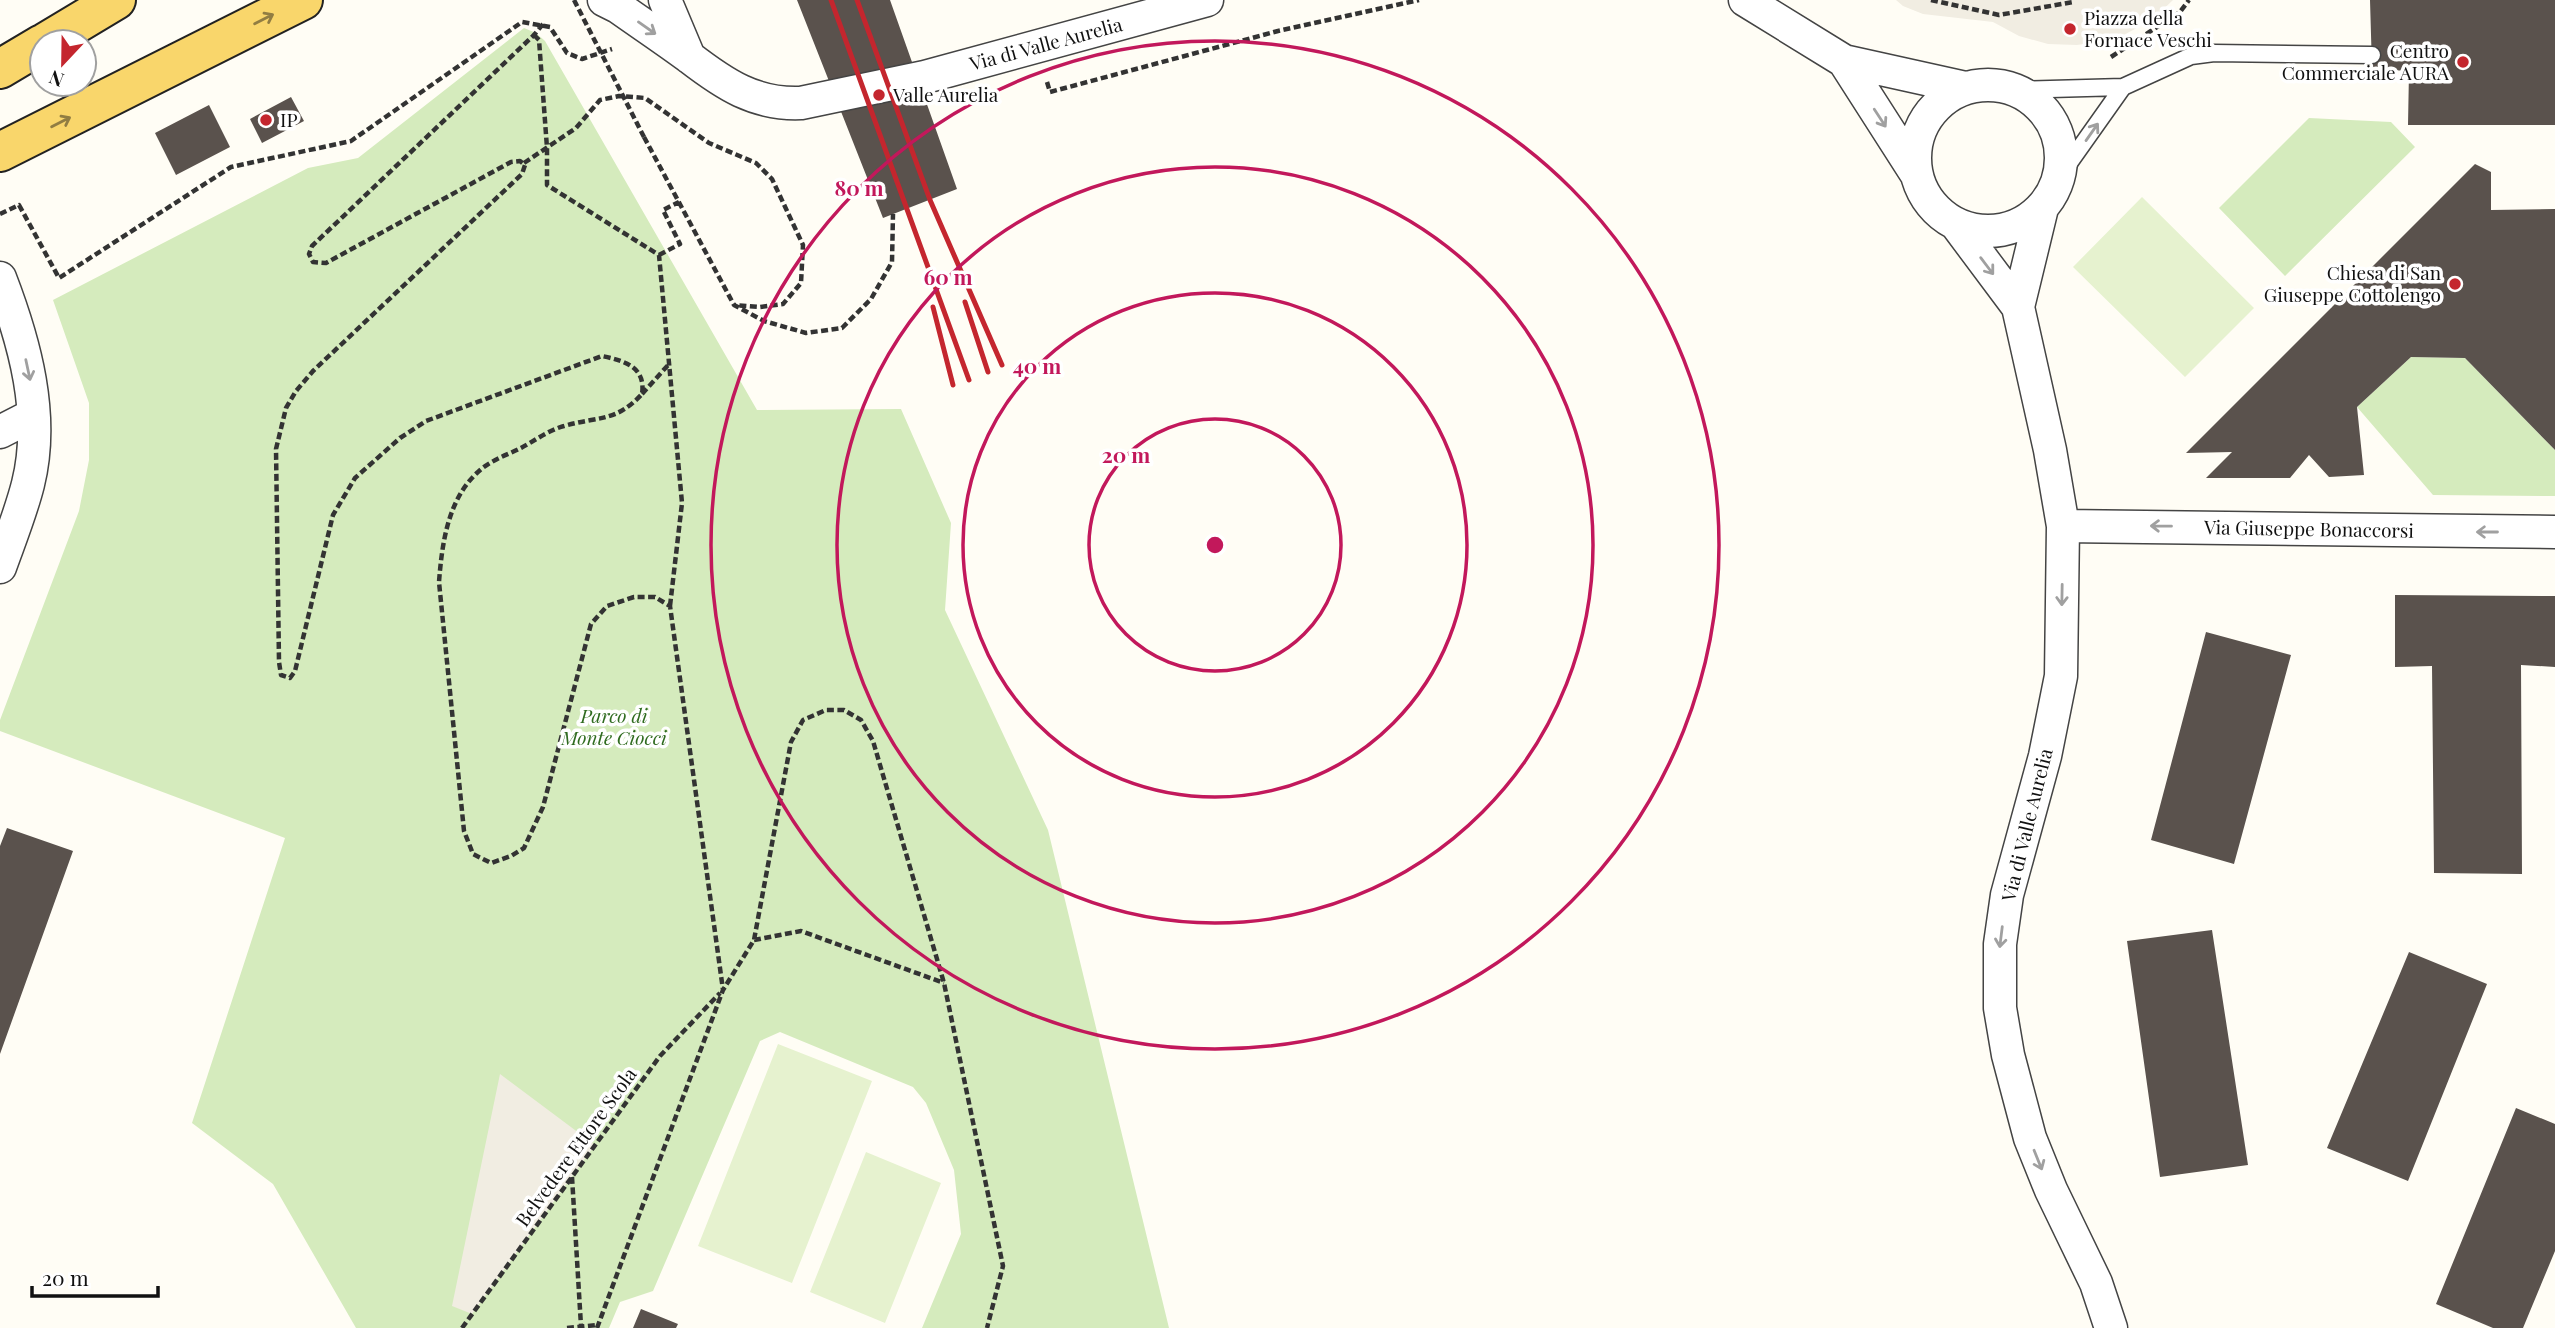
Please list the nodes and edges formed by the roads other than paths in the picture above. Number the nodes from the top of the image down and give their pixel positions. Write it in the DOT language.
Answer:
graph roads {
  1 [pos="116,0"];
  2 [pos="303,0"];
  3 [pos="604,0"];
  4 [pos="665,0"];
  5 [pos="1206,0"];
  6 [pos="1745,0"];
  7 [pos="69,28"];
  8 [pos="28,52"];
  9 [pos="2372,55"];
  10 [pos="690,57"];
  11 [pos="1844,61"];
  12 [pos="0,69"];
  13 [pos="2123,87"];
  14 [pos="1966,88"];
  15 [pos="2018,90"];
  16 [pos="0,152"];
  17 [pos="1917,174"];
  18 [pos="2060,176"];
  19 [pos="2042,208"];
  20 [pos="1956,224"];
  21 [pos="0,278"];
  22 [pos="2018,307"];
  23 [pos="33,415"];
  24 [pos="0,432"];
  25 [pos="2063,526"];
  26 [pos="2555,532"];
  27 [pos="0,566"];
  28 [pos="2111,1328"];
  1 -- 7 [label="main road"];
  16 -- 2 [label="main road, one-way"];
  3 -- 10 [label="street, Via di Valle Aurelia, one-way"];
  4 -- 10 [label="street, Via di Valle Aurelia"];
  5 -- 10 [label="street, Via di Valle Aurelia"];
  6 -- 11 [label="street, Via di Valle Aurelia"];
  8 -- 12 [label="main road"];
  9 -- 13 [label="lane"];
  11 -- 14 [label="street, Via di Valle Aurelia"];
  11 -- 17 [label="street, Via di Valle Aurelia, one-way"];
  13 -- 15 [label="lane"];
  18 -- 13 [label="lane, one-way"];
  14 -- 15 [label="street, Via di Valle Aurelia"];
  14 -- 17 [label="street, Via di Valle Aurelia"];
  15 -- 18 [label="street"];
  17 -- 20 [label="street, Via di Valle Aurelia"];
  18 -- 19 [label="street, Via di Valle Aurelia"];
  19 -- 20 [label="street, Via di Valle Aurelia"];
  19 -- 22 [label="street, Via di Valle Aurelia"];
  20 -- 22 [label="street, Via di Valle Aurelia, one-way"];
  21 -- 23 [label="street, one-way"];
  22 -- 25 [label="street, Via di Valle Aurelia"];
  23 -- 24 [label="street"];
  23 -- 27 [label="street"];
  26 -- 25 [label="street, Via Giuseppe Bonaccorsi, one-way"];
  25 -- 28 [label="street, Via di Valle Aurelia, one-way"];
}
